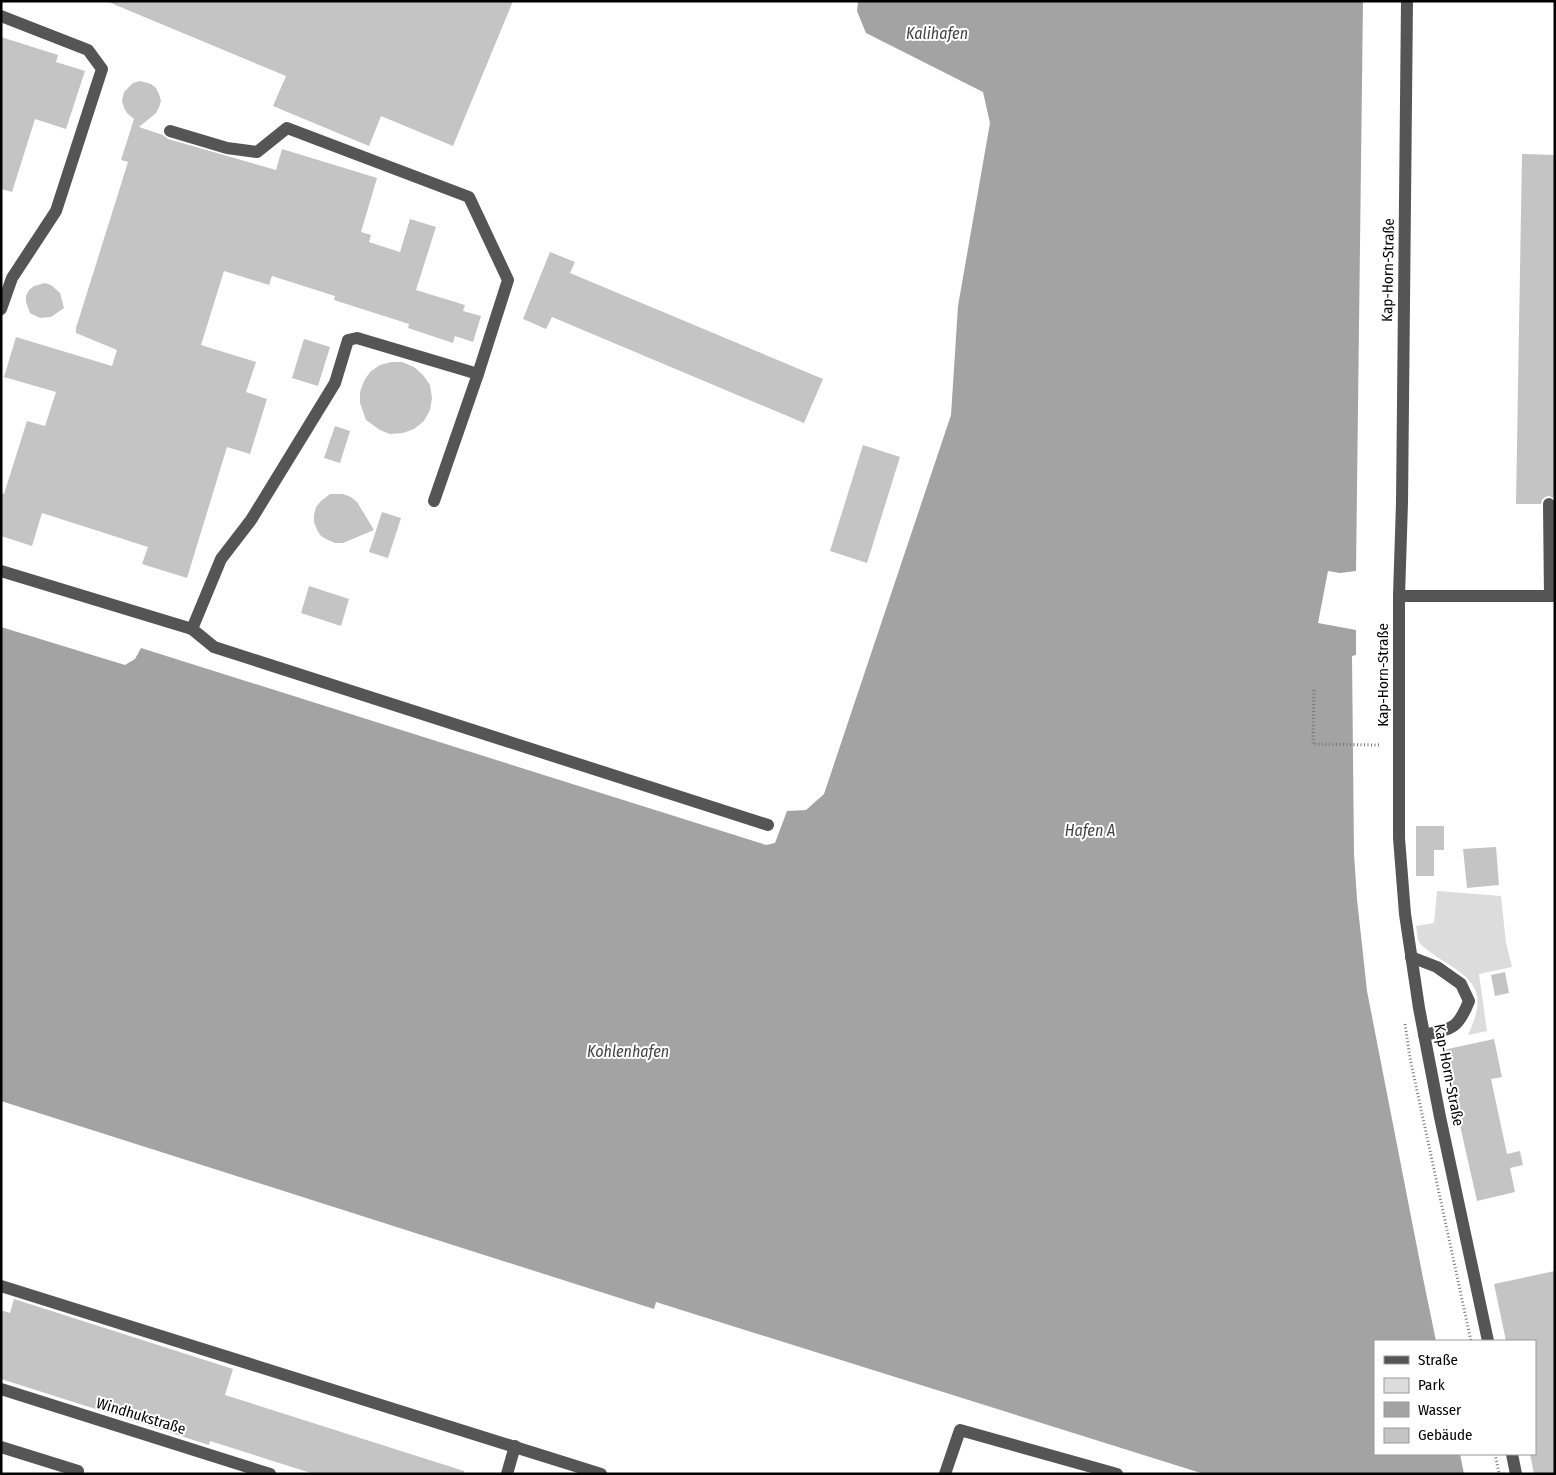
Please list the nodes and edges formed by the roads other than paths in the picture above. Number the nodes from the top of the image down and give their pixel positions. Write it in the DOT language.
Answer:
graph roads {
  1 [pos="1407,1"];
  2 [pos="1,16"];
  3 [pos="170,131"];
  4 [pos="1,309"];
  5 [pos="478,374"];
  6 [pos="434,501"];
  7 [pos="1549,504"];
  8 [pos="1,571"];
  9 [pos="1399,596"];
  10 [pos="1552,596"];
  11 [pos="192,628"];
  12 [pos="768,825"];
  13 [pos="1411,957"];
  14 [pos="1424,1035"];
  15 [pos="1,1286"];
  16 [pos="1488,1340"];
  17 [pos="1,1389"];
  18 [pos="1,1446"];
  19 [pos="515,1446"];
  20 [pos="1512,1455"];
  21 [pos="76,1474"];
  22 [pos="270,1474"];
  23 [pos="507,1474"];
  24 [pos="601,1474"];
  25 [pos="945,1474"];
  26 [pos="1117,1474"];
  27 [pos="1516,1474"];
  1 -- 9 [label="street, Kap-Horn-Straße"];
  2 -- 4 [label="street"];
  3 -- 5 [label="street"];
  5 -- 6 [label="street"];
  5 -- 11 [label="street"];
  7 -- 10 [label="street"];
  8 -- 11 [label="street"];
  9 -- 10 [label="street"];
  9 -- 13 [label="street, Kap-Horn-Straße"];
  11 -- 12 [label="street"];
  13 -- 14 [label="street, Kap-Horn-Straße"];
  13 -- 14 [label="street"];
  14 -- 16 [label="street, Kap-Horn-Straße"];
  15 -- 19 [label="street"];
  17 -- 22 [label="street, Windhukstraße"];
  18 -- 21 [label="street"];
  19 -- 23 [label="street"];
  19 -- 24 [label="street"];
  20 -- 27 [label="street"];
  25 -- 26 [label="street"];
}
